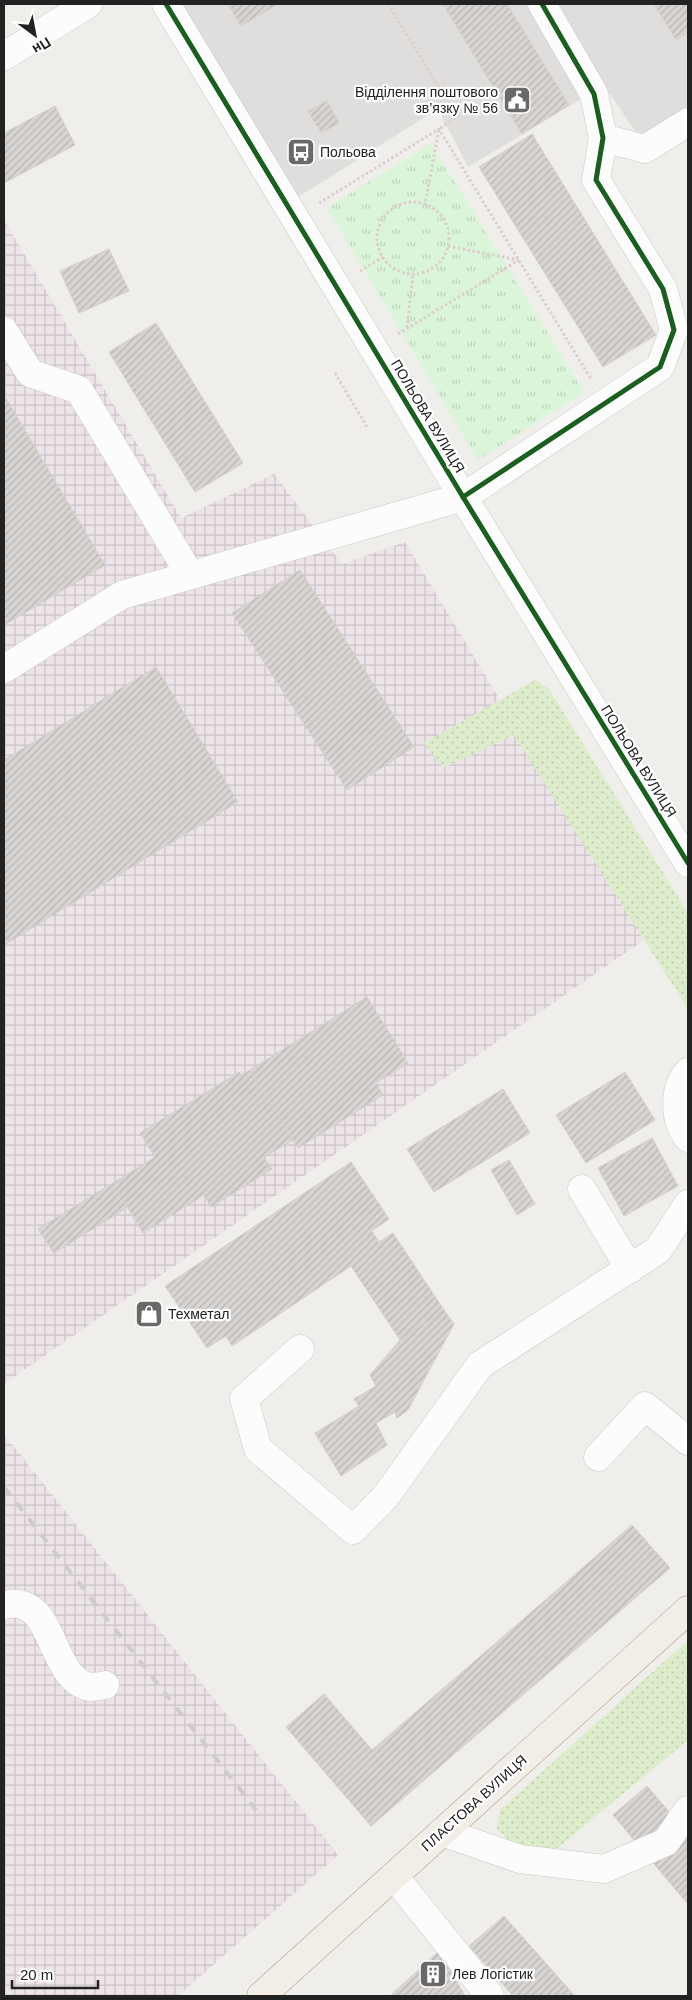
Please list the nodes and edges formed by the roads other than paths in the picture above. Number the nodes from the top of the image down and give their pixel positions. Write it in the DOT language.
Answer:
graph roads {
  1 [pos="88,4"];
  2 [pos="166,4"];
  3 [pos="542,4"];
  4 [pos="4,56"];
  5 [pos="688,122"];
  6 [pos="603,138"];
  7 [pos="4,331"];
  8 [pos="463,497"];
  9 [pos="190,575"];
  10 [pos="4,669"];
  11 [pos="688,863"];
  12 [pos="688,1072"];
  13 [pos="688,1138"];
  14 [pos="582,1189"];
  15 [pos="688,1204"];
  16 [pos="630,1268"];
  17 [pos="300,1349"];
  18 [pos="688,1441"];
  19 [pos="598,1457"];
  20 [pos="4,1605"];
  21 [pos="688,1610"];
  22 [pos="105,1685"];
  23 [pos="688,1810"];
  24 [pos="442,1832"];
  25 [pos="394,1876"];
  26 [pos="261,1996"];
  27 [pos="490,1996"];
  1 -- 4 [label="street"];
  2 -- 8 [label="street, ПОЛЬОВА ВУЛИЦЯ"];
  3 -- 6 [label="street"];
  5 -- 6 [label="street"];
  6 -- 8 [label="street"];
  7 -- 9 [label="street"];
  8 -- 9 [label="street"];
  8 -- 11 [label="street, ПОЛЬОВА ВУЛИЦЯ"];
  9 -- 10 [label="street"];
  12 -- 13 [label="street"];
  14 -- 16 [label="street"];
  15 -- 16 [label="street"];
  16 -- 17 [label="street"];
  18 -- 19 [label="street"];
  20 -- 22 [label="street"];
  21 -- 24 [label="main road, ПЛАСТОВА ВУЛИЦЯ"];
  23 -- 24 [label="street"];
  24 -- 25 [label="main road, ПЛАСТОВА ВУЛИЦЯ"];
  25 -- 26 [label="main road, ПЛАСТОВА ВУЛИЦЯ"];
  25 -- 27 [label="street"];
}
